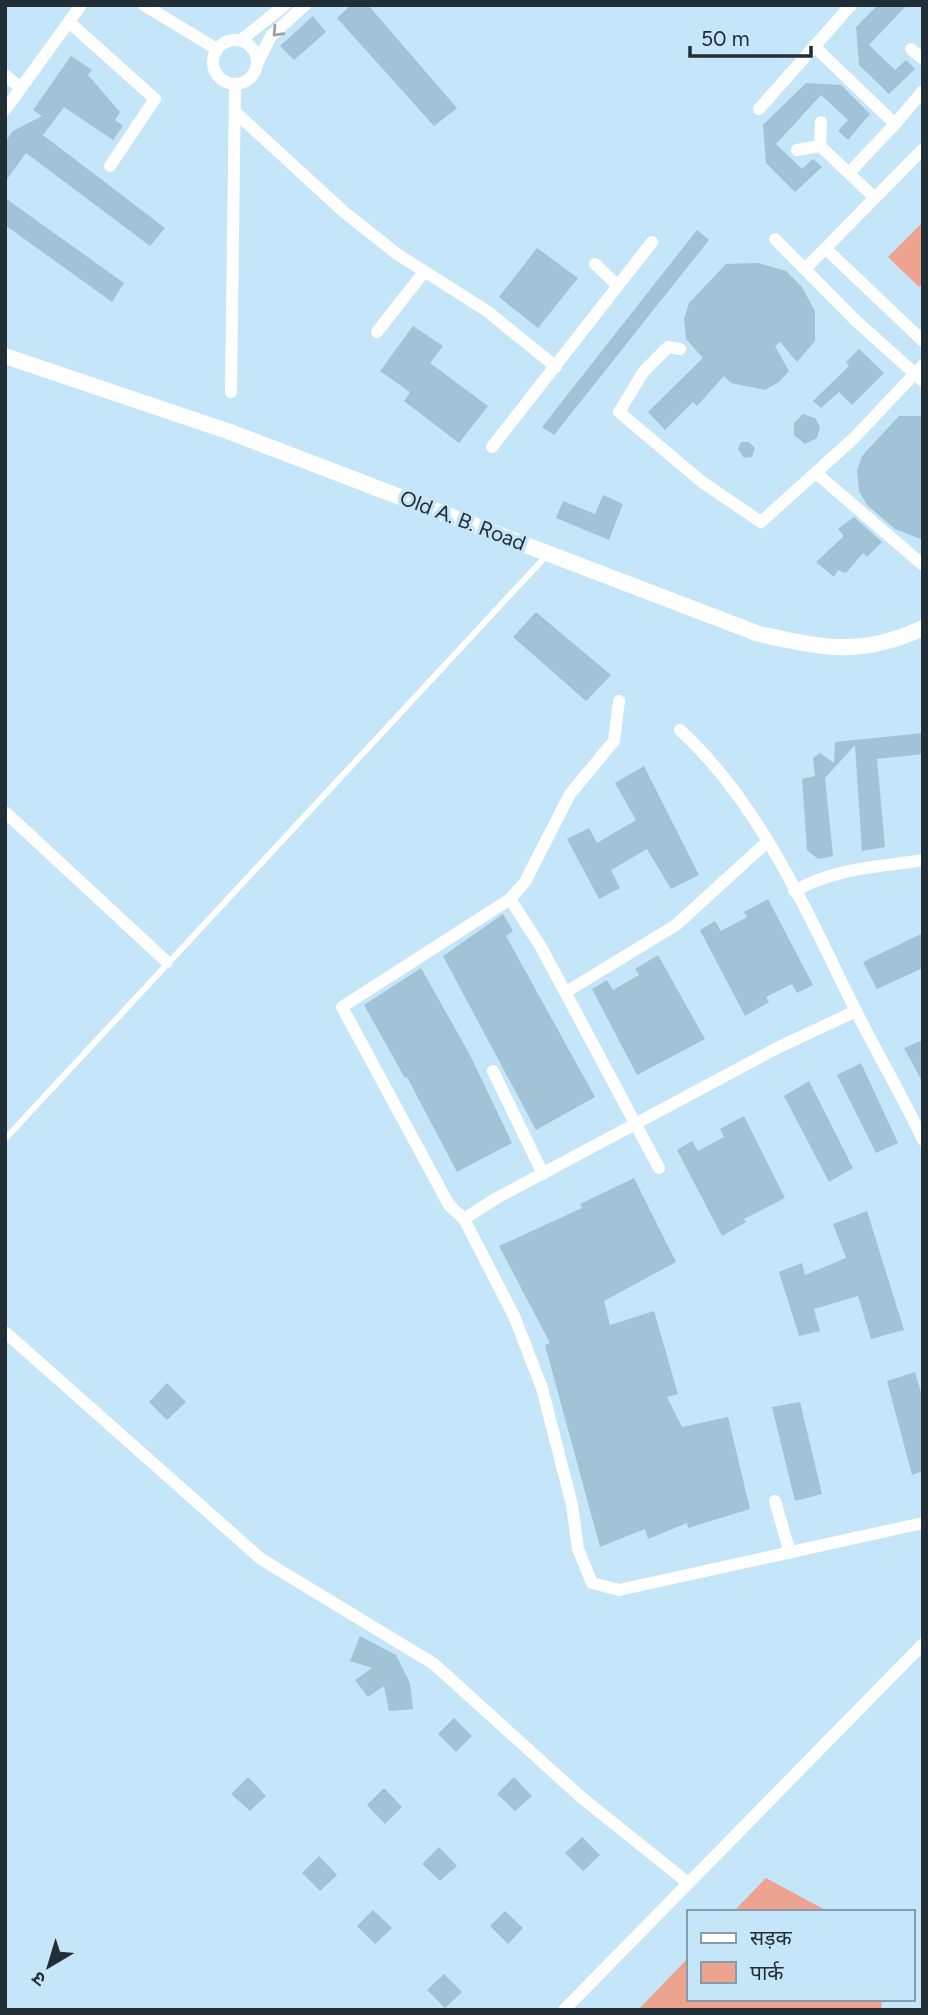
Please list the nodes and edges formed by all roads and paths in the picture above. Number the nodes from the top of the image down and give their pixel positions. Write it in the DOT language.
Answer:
graph roads {
  1 [pos="81,5"];
  2 [pos="144,5"];
  3 [pos="285,5"];
  4 [pos="305,5"];
  5 [pos="851,5"];
  6 [pos="69,22"];
  7 [pos="241,40"];
  8 [pos="814,46"];
  9 [pos="215,48"];
  10 [pos="911,49"];
  11 [pos="923,59"];
  12 [pos="257,64"];
  13 [pos="5,75"];
  14 [pos="235,85"];
  15 [pos="21,88"];
  16 [pos="923,91"];
  17 [pos="759,109"];
  18 [pos="5,110"];
  19 [pos="234,112"];
  20 [pos="821,122"];
  21 [pos="895,124"];
  22 [pos="820,146"];
  23 [pos="797,150"];
  24 [pos="921,153"];
  25 [pos="110,166"];
  26 [pos="849,173"];
  27 [pos="875,198"];
  28 [pos="775,239"];
  29 [pos="652,242"];
  30 [pos="826,248"];
  31 [pos="595,264"];
  32 [pos="805,269"];
  33 [pos="424,272"];
  34 [pos="618,285"];
  35 [pos="377,332"];
  36 [pos="923,341"];
  37 [pos="680,349"];
  38 [pos="5,356"];
  39 [pos="556,367"];
  40 [pos="920,374"];
  41 [pos="231,392"];
  42 [pos="492,447"];
  43 [pos="816,473"];
  44 [pos="549,553"];
  45 [pos="923,565"];
  46 [pos="923,628"];
  47 [pos="620,701"];
  48 [pos="680,730"];
  49 [pos="5,812"];
  50 [pos="767,842"];
  51 [pos="923,860"];
  52 [pos="794,891"];
  53 [pos="510,900"];
  54 [pos="167,962"];
  55 [pos="566,992"];
  56 [pos="856,1011"];
  57 [pos="494,1071"];
  58 [pos="638,1125"];
  59 [pos="5,1139"];
  60 [pos="923,1140"];
  61 [pos="659,1168"];
  62 [pos="543,1174"];
  63 [pos="464,1219"];
  64 [pos="5,1332"];
  65 [pos="775,1501"];
  66 [pos="923,1522"];
  67 [pos="790,1553"];
  68 [pos="923,1644"];
  69 [pos="687,1882"];
  70 [pos="564,2010"];
  1 -- 6 [label="street"];
  2 -- 9 [label="street"];
  3 -- 7 [label="street"];
  4 -- 12 [label="street, one-way"];
  5 -- 8 [label="street"];
  6 -- 15 [label="street"];
  6 -- 25 [label="street"];
  7 -- 9 [label="street"];
  7 -- 12 [label="street"];
  8 -- 17 [label="street"];
  8 -- 21 [label="street"];
  9 -- 14 [label="street"];
  10 -- 11 [label="street"];
  12 -- 14 [label="street"];
  13 -- 15 [label="street"];
  14 -- 19 [label="street"];
  15 -- 18 [label="street"];
  16 -- 21 [label="street"];
  19 -- 33 [label="street"];
  19 -- 41 [label="street"];
  20 -- 22 [label="street"];
  21 -- 26 [label="street"];
  22 -- 23 [label="street"];
  22 -- 26 [label="street"];
  24 -- 27 [label="street"];
  26 -- 27 [label="street"];
  27 -- 30 [label="street"];
  28 -- 32 [label="street"];
  29 -- 34 [label="street"];
  30 -- 32 [label="street"];
  30 -- 36 [label="street"];
  31 -- 34 [label="street"];
  32 -- 40 [label="street"];
  33 -- 35 [label="street"];
  33 -- 39 [label="street"];
  34 -- 39 [label="street"];
  37 -- 43 [label="street"];
  38 -- 44 [label="street, Old A. B. Road"];
  39 -- 42 [label="street"];
  40 -- 43 [label="street"];
  43 -- 45 [label="street"];
  44 -- 46 [label="street, Old A. B. Road"];
  44 -- 54 [label="lane"];
  47 -- 53 [label="street"];
  48 -- 50 [label="street"];
  49 -- 54 [label="street"];
  50 -- 52 [label="street"];
  50 -- 55 [label="street"];
  51 -- 52 [label="street"];
  52 -- 56 [label="street"];
  53 -- 55 [label="street"];
  53 -- 63 [label="street"];
  54 -- 59 [label="lane"];
  55 -- 58 [label="street"];
  56 -- 58 [label="street"];
  56 -- 60 [label="street"];
  57 -- 62 [label="street"];
  58 -- 61 [label="street"];
  58 -- 62 [label="street"];
  62 -- 63 [label="street"];
  63 -- 67 [label="street"];
  64 -- 69 [label="street"];
  65 -- 67 [label="street"];
  66 -- 67 [label="street"];
  68 -- 69 [label="street"];
  69 -- 70 [label="street"];
}
